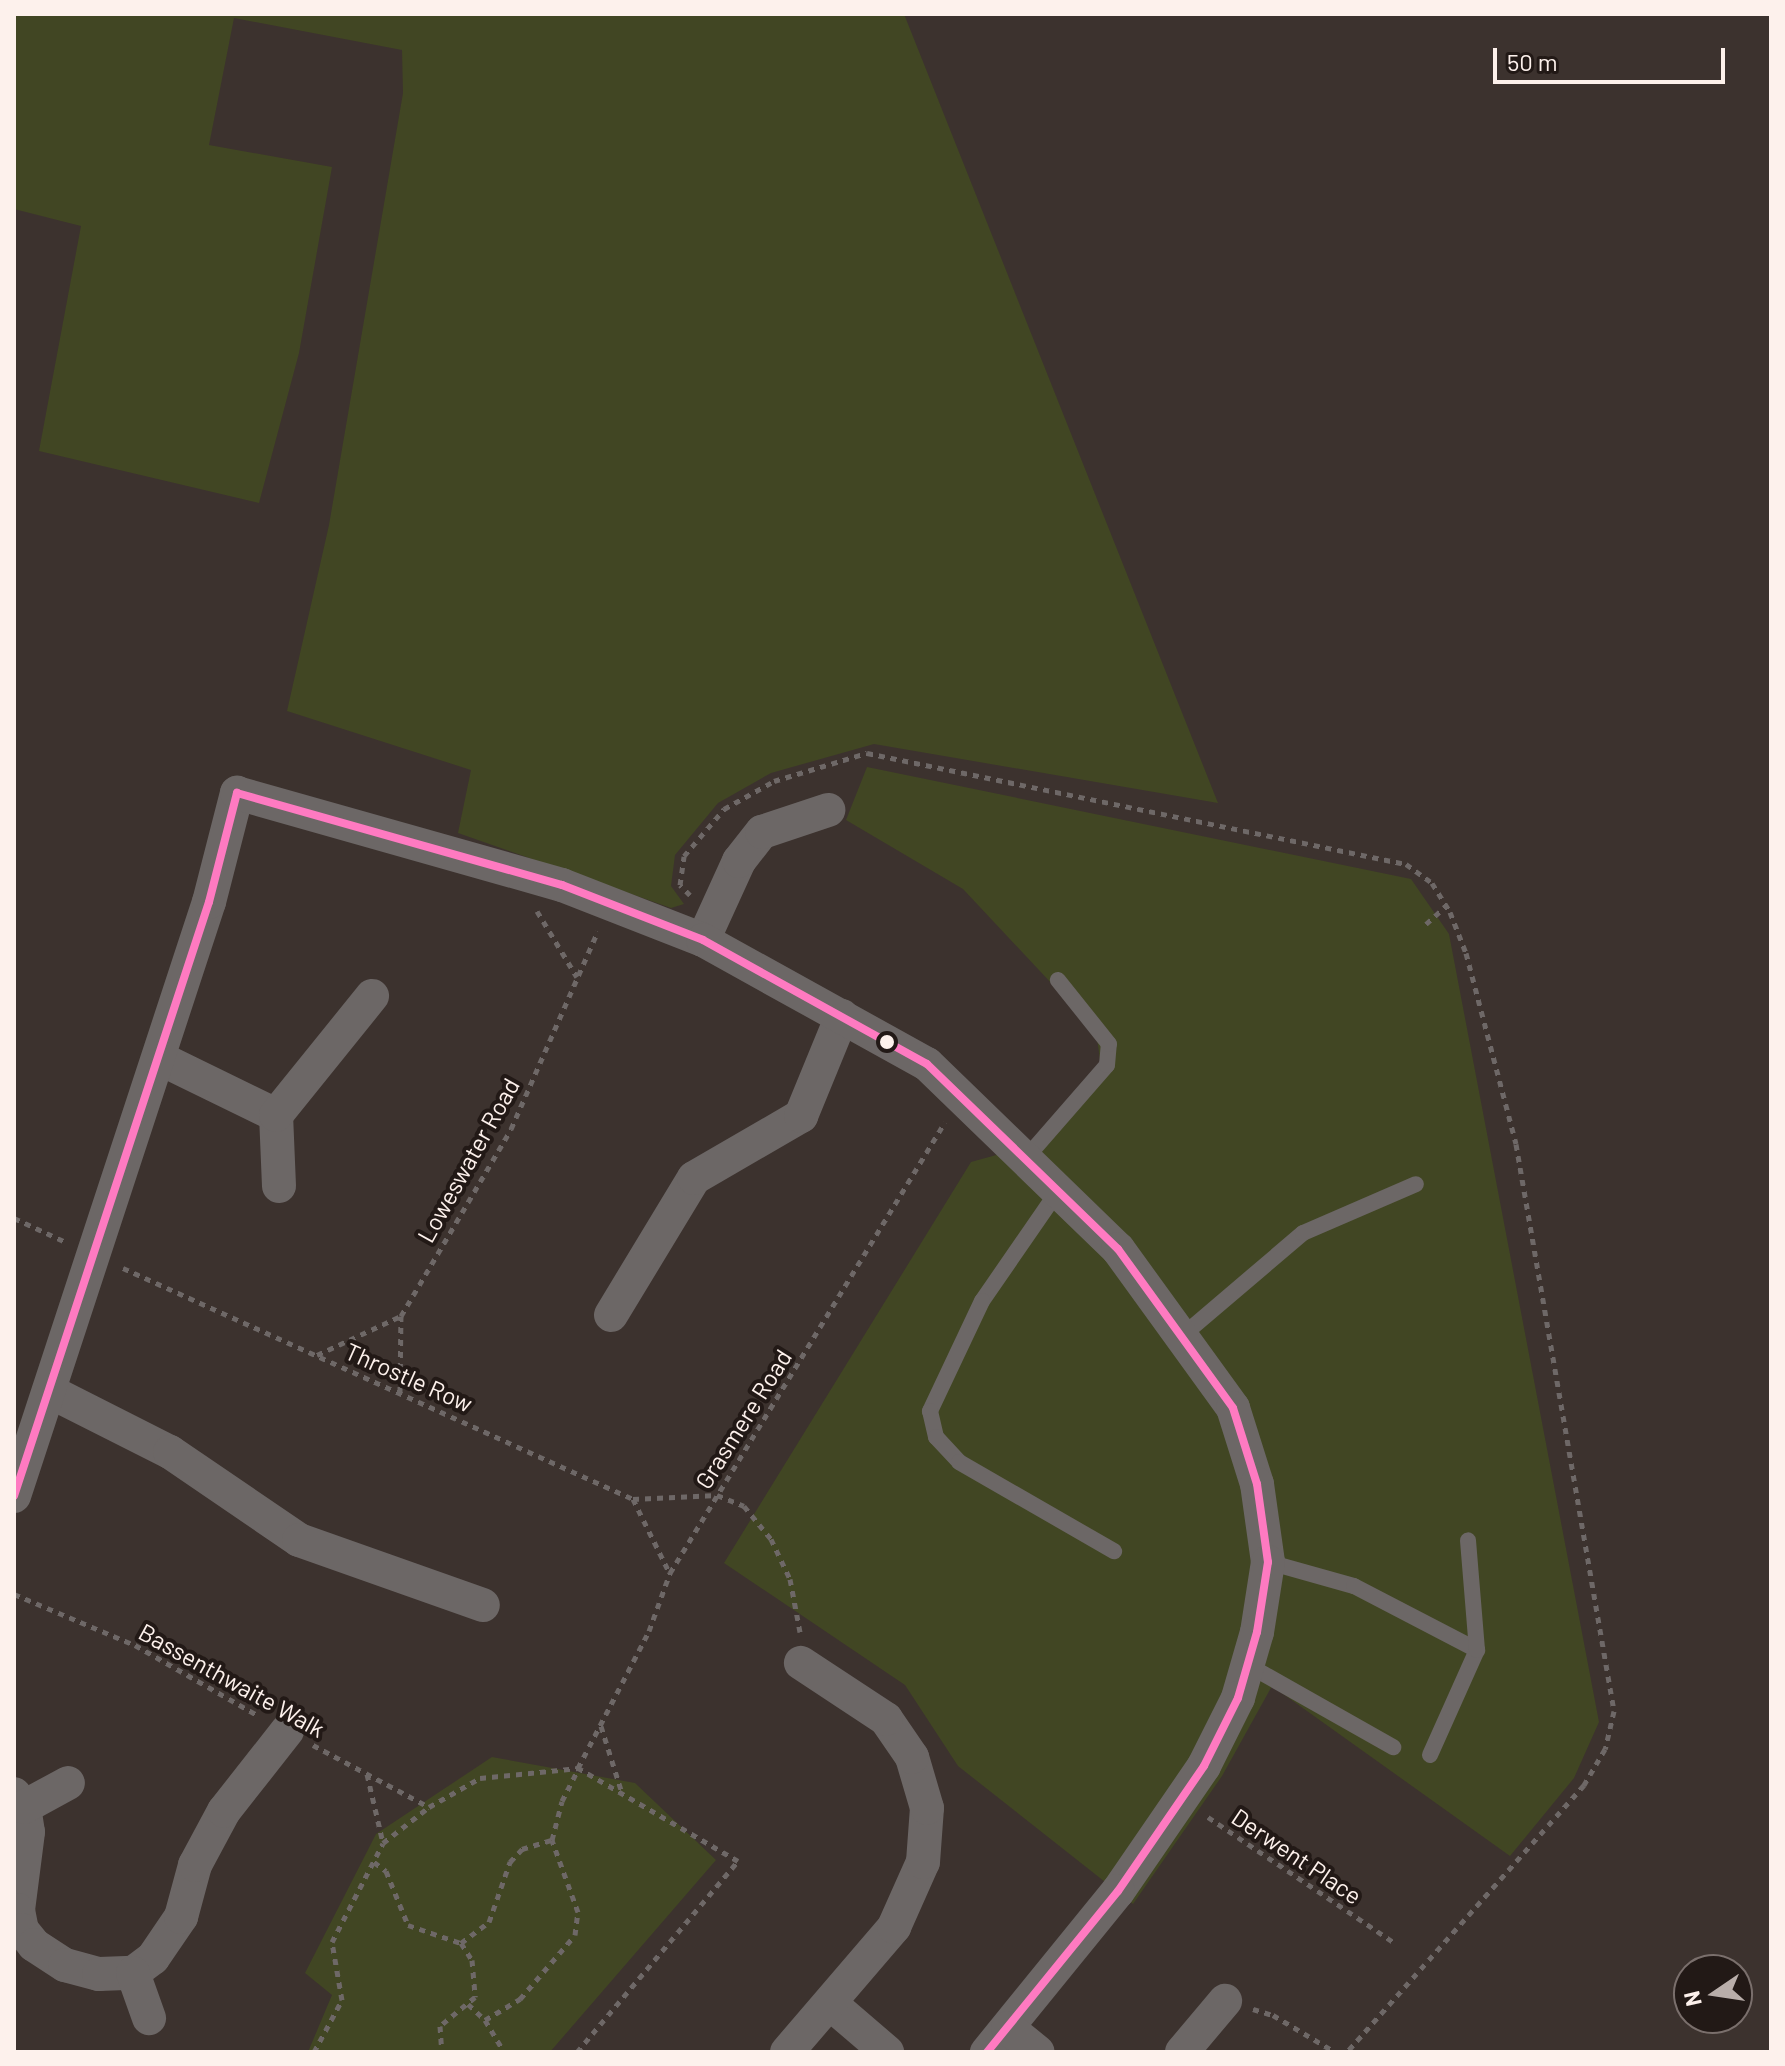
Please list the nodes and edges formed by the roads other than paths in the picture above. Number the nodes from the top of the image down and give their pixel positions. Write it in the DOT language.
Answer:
graph roads {
  1 [pos="828,810"];
  2 [pos="703,940"];
  3 [pos="1058,980"];
  4 [pos="372,996"];
  5 [pos="842,1016"];
  6 [pos="159,1058"];
  7 [pos="276,1115"];
  8 [pos="1026,1158"];
  9 [pos="1416,1184"];
  10 [pos="279,1186"];
  11 [pos="1060,1188"];
  12 [pos="611,1315"];
  13 [pos="1182,1336"];
  14 [pos="49,1391"];
  15 [pos="14,1496"];
  16 [pos="1468,1540"];
  17 [pos="1114,1551"];
  18 [pos="1268,1562"];
  19 [pos="483,1605"];
  20 [pos="1477,1650"];
  21 [pos="801,1663"];
  22 [pos="1248,1665"];
  23 [pos="287,1731"];
  24 [pos="1393,1747"];
  25 [pos="1430,1755"];
  26 [pos="68,1783"];
  27 [pos="19,1801"];
  28 [pos="17,1920"];
  29 [pos="133,1973"];
  30 [pos="1225,2001"];
  31 [pos="831,2004"];
  32 [pos="149,2018"];
  33 [pos="997,2040"];
  34 [pos="787,2052"];
  35 [pos="887,2052"];
  36 [pos="1038,2052"];
  37 [pos="1182,2052"];
  1 -- 2 [label="street"];
  2 -- 5 [label="street"];
  2 -- 6 [label="street"];
  3 -- 8 [label="lane"];
  4 -- 7 [label="street"];
  5 -- 8 [label="street"];
  5 -- 12 [label="street"];
  6 -- 7 [label="street"];
  6 -- 14 [label="street"];
  7 -- 10 [label="street"];
  8 -- 11 [label="street"];
  9 -- 13 [label="lane"];
  11 -- 13 [label="street"];
  11 -- 17 [label="lane"];
  13 -- 18 [label="street"];
  14 -- 15 [label="street"];
  14 -- 19 [label="street"];
  16 -- 20 [label="lane"];
  18 -- 20 [label="lane"];
  18 -- 22 [label="street"];
  20 -- 25 [label="lane"];
  21 -- 31 [label="street"];
  22 -- 24 [label="lane"];
  22 -- 33 [label="street"];
  23 -- 29 [label="street"];
  26 -- 27 [label="street"];
  27 -- 28 [label="street"];
  28 -- 29 [label="street"];
  29 -- 32 [label="street"];
  30 -- 37 [label="street"];
  31 -- 34 [label="street"];
  31 -- 35 [label="street"];
  33 -- 36 [label="street"];
}
